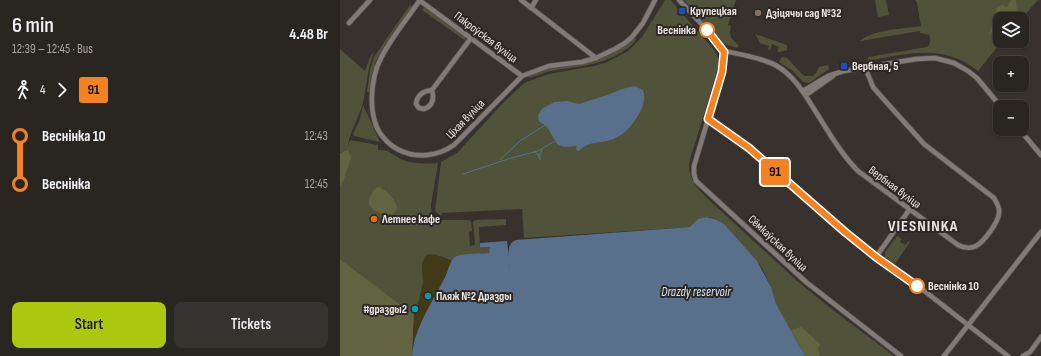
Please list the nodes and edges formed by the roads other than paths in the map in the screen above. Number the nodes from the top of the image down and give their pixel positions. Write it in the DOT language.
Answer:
graph roads {
  1 [pos="370,0"];
  2 [pos="420,0"];
  3 [pos="521,0"];
  4 [pos="536,0"];
  5 [pos="655,0"];
  6 [pos="678,0"];
  7 [pos="531,8"];
  8 [pos="349,23"];
  9 [pos="471,38"];
  10 [pos="724,52"];
  11 [pos="596,58"];
  12 [pos="865,67"];
  13 [pos="522,76"];
  14 [pos="432,90"];
  15 [pos="804,93"];
  16 [pos="995,100"];
  17 [pos="708,119"];
  18 [pos="1025,136"];
  19 [pos="1041,155"];
  20 [pos="909,210"];
  21 [pos="1041,232"];
  22 [pos="876,257"];
  23 [pos="968,326"];
  24 [pos="1041,337"];
  25 [pos="901,356"];
  26 [pos="944,356"];
  27 [pos="1008,356"];
  28 [pos="1023,356"];
  1 -- 8 [label="street"];
  2 -- 9 [label="street, Пакроўская вуліца"];
  2 -- 13 [label="street, Ціхая вуліца"];
  3 -- 7 [label="street"];
  4 -- 7 [label="street"];
  5 -- 11 [label="street, Ціхая вуліца"];
  6 -- 10 [label="street"];
  7 -- 11 [label="street"];
  9 -- 13 [label="street, Пакроўская вуліца"];
  9 -- 14 [label="street"];
  10 -- 15 [label="street, Вербная вуліца"];
  10 -- 17 [label="street, Сёмкаўская вуліца"];
  11 -- 13 [label="street, Ціхая вуліца"];
  12 -- 15 [label="street"];
  12 -- 16 [label="street"];
  12 -- 20 [label="street, Вербная вуліца"];
  14 -- 14 [label="street"];
  15 -- 20 [label="street, Вербная вуліца"];
  17 -- 22 [label="street"];
  17 -- 25 [label="street, Сёмкаўская вуліца"];
  18 -- 19 [label="street"];
  20 -- 22 [label="street"];
  21 -- 23 [label="street"];
  22 -- 23 [label="street"];
  23 -- 26 [label="street"];
  23 -- 27 [label="street"];
  24 -- 28 [label="street"];
}
